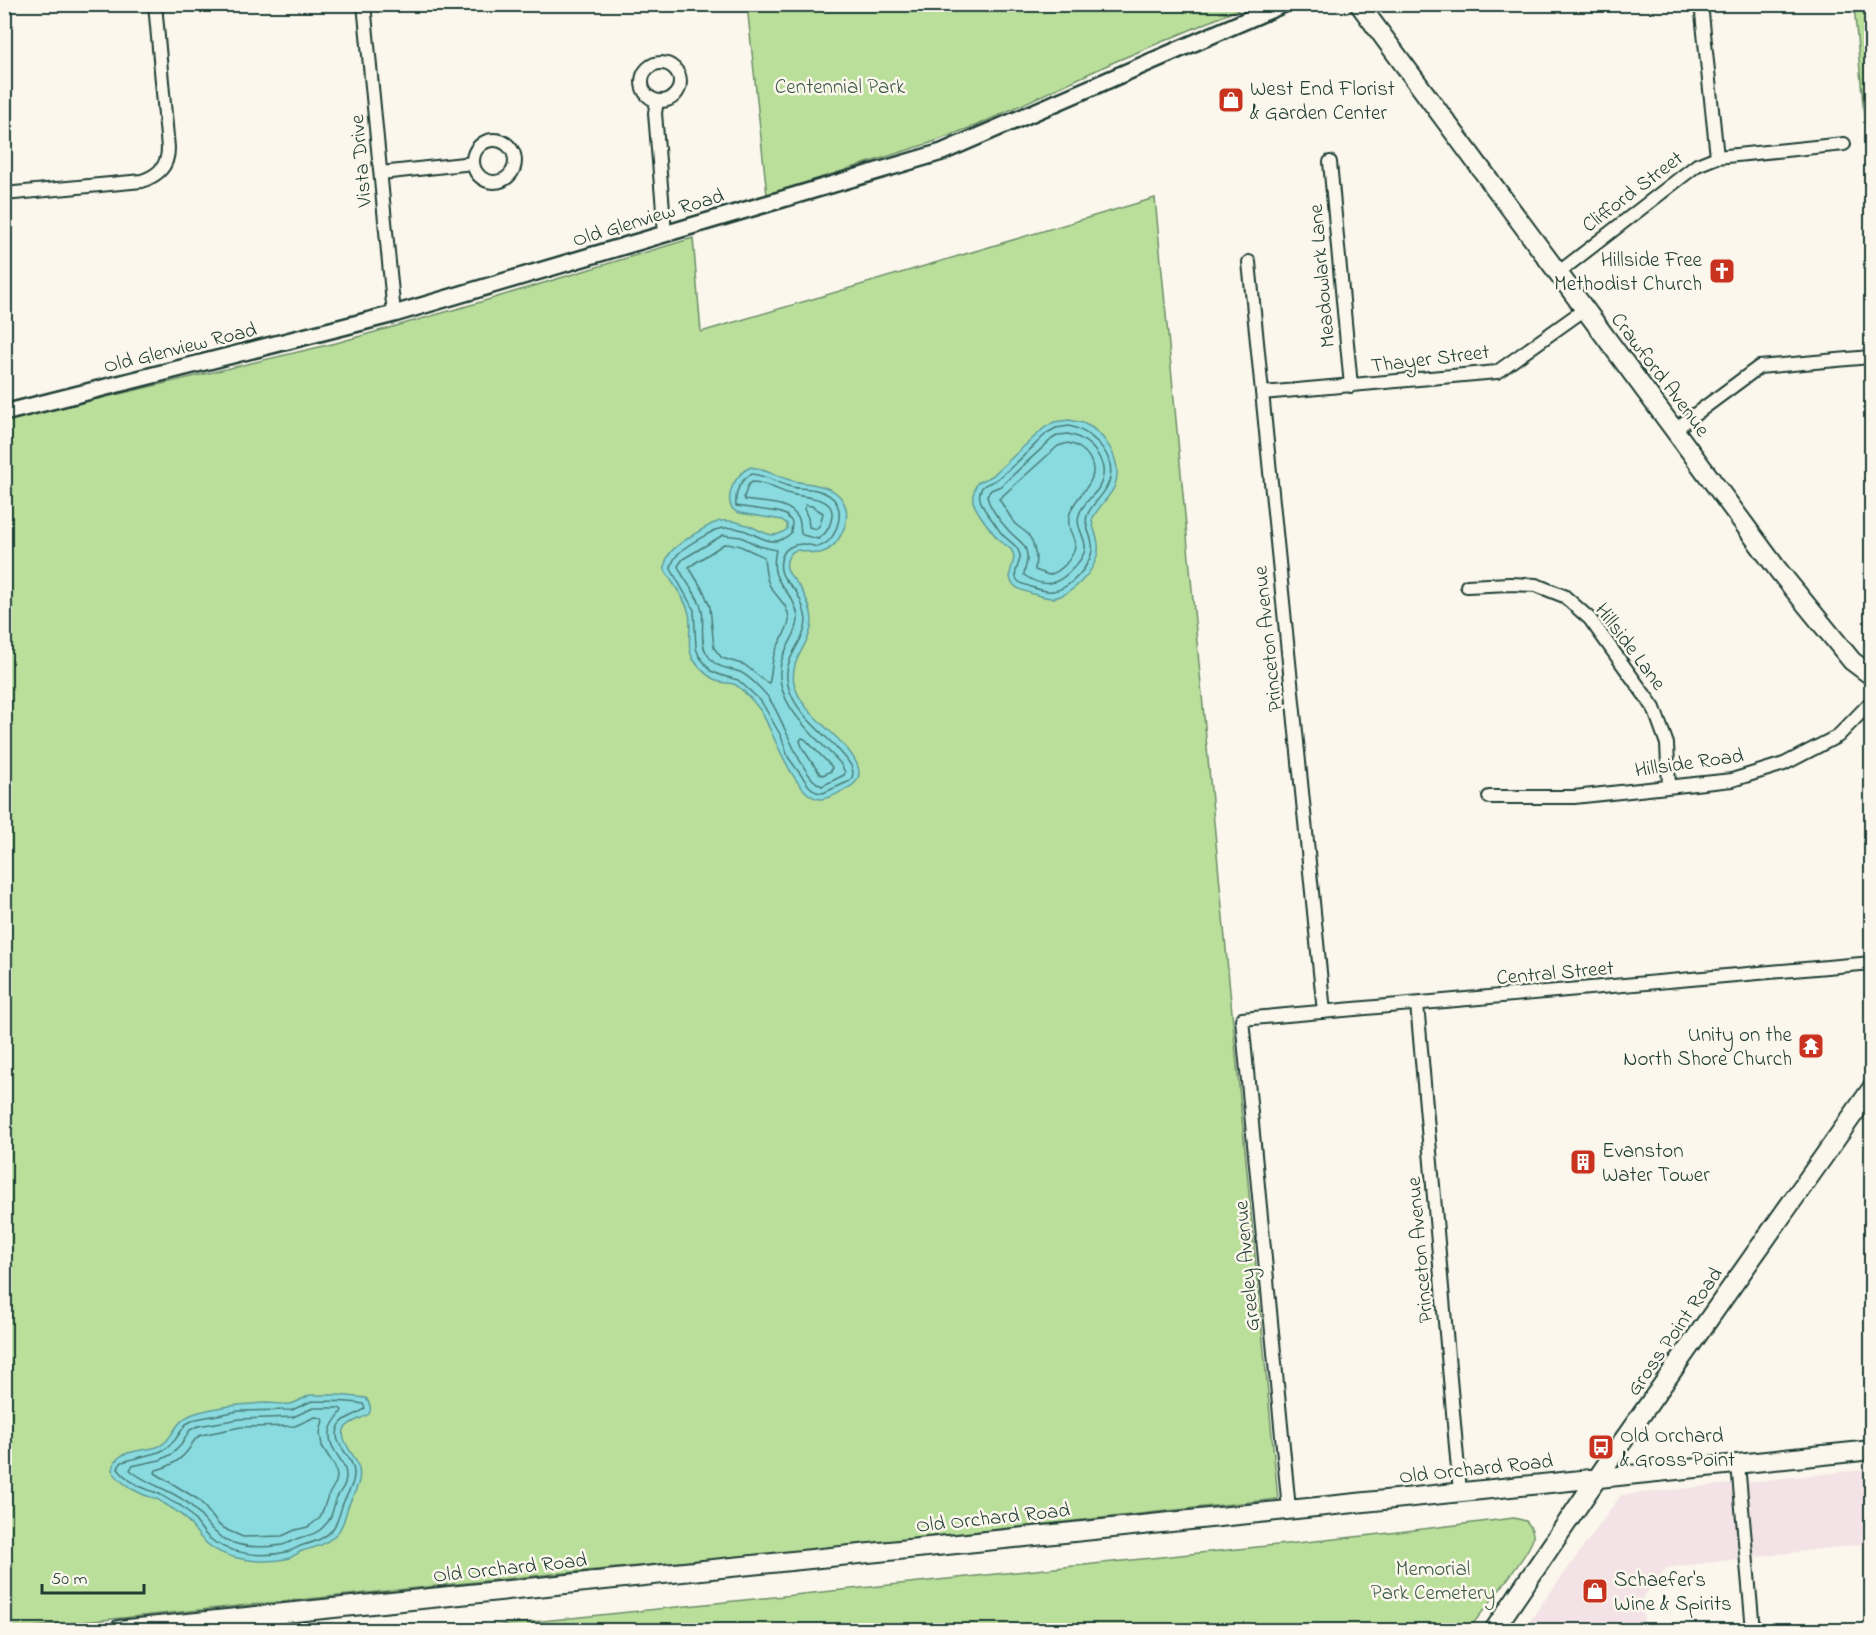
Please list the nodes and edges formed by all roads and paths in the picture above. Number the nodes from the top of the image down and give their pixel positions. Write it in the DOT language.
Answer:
graph roads {
  1 [pos="155,4"];
  2 [pos="364,4"];
  3 [pos="1284,4"];
  4 [pos="1359,4"];
  5 [pos="1701,4"];
  6 [pos="657,101"];
  7 [pos="1844,144"];
  8 [pos="1717,157"];
  9 [pos="1330,162"];
  10 [pos="473,163"];
  11 [pos="381,173"];
  12 [pos="4,194"];
  13 [pos="665,234"];
  14 [pos="1249,262"];
  15 [pos="1558,273"];
  16 [pos="1585,309"];
  17 [pos="394,314"];
  18 [pos="1870,357"];
  19 [pos="1351,386"];
  20 [pos="1262,393"];
  21 [pos="4,413"];
  22 [pos="1674,430"];
  23 [pos="1467,586"];
  24 [pos="1872,676"];
  25 [pos="1872,700"];
  26 [pos="1669,786"];
  27 [pos="1489,797"];
  28 [pos="1872,963"];
  29 [pos="1417,1004"];
  30 [pos="1324,1012"];
  31 [pos="1242,1019"];
  32 [pos="1872,1088"];
  33 [pos="1872,1450"];
  34 [pos="1738,1464"];
  35 [pos="1598,1478"];
  36 [pos="1460,1492"];
  37 [pos="1289,1509"];
  38 [pos="119,1630"];
  39 [pos="1494,1630"];
  40 [pos="1753,1630"];
  1 -- 12 [label="street"];
  2 -- 11 [label="street, Vista Drive"];
  3 -- 13 [label="street, Old Glenview Road"];
  4 -- 15 [label="main road, Crawford Avenue"];
  5 -- 8 [label="street"];
  6 -- 13 [label="street"];
  7 -- 8 [label="street, Clifford Street"];
  8 -- 15 [label="street, Clifford Street"];
  9 -- 19 [label="street, Meadowlark Lane"];
  10 -- 11 [label="street"];
  11 -- 17 [label="street, Vista Drive"];
  13 -- 17 [label="street, Old Glenview Road"];
  14 -- 20 [label="street, Princeton Avenue"];
  15 -- 16 [label="main road, Crawford Avenue"];
  16 -- 19 [label="street, Thayer Street"];
  16 -- 22 [label="main road, Crawford Avenue"];
  17 -- 21 [label="street, Old Glenview Road"];
  18 -- 22 [label="street"];
  19 -- 20 [label="street, Thayer Street"];
  20 -- 30 [label="street, Princeton Avenue"];
  22 -- 24 [label="main road, Crawford Avenue"];
  23 -- 26 [label="street, Hillside Lane"];
  25 -- 26 [label="street, Hillside Road"];
  26 -- 27 [label="street, Hillside Road"];
  28 -- 29 [label="street, Central Street"];
  29 -- 30 [label="street, Central Street"];
  29 -- 36 [label="street, Princeton Avenue"];
  30 -- 31 [label="street, Central Street"];
  31 -- 37 [label="street, Greeley Avenue"];
  32 -- 35 [label="main road, Gross Point Road"];
  33 -- 34 [label="main road, Old Orchard Road"];
  34 -- 35 [label="main road, Old Orchard Road"];
  34 -- 40 [label="street"];
  35 -- 36 [label="main road, Old Orchard Road"];
  35 -- 39 [label="main road, Gross Point Road"];
  36 -- 37 [label="main road, Old Orchard Road"];
  37 -- 38 [label="main road, Old Orchard Road"];
}
